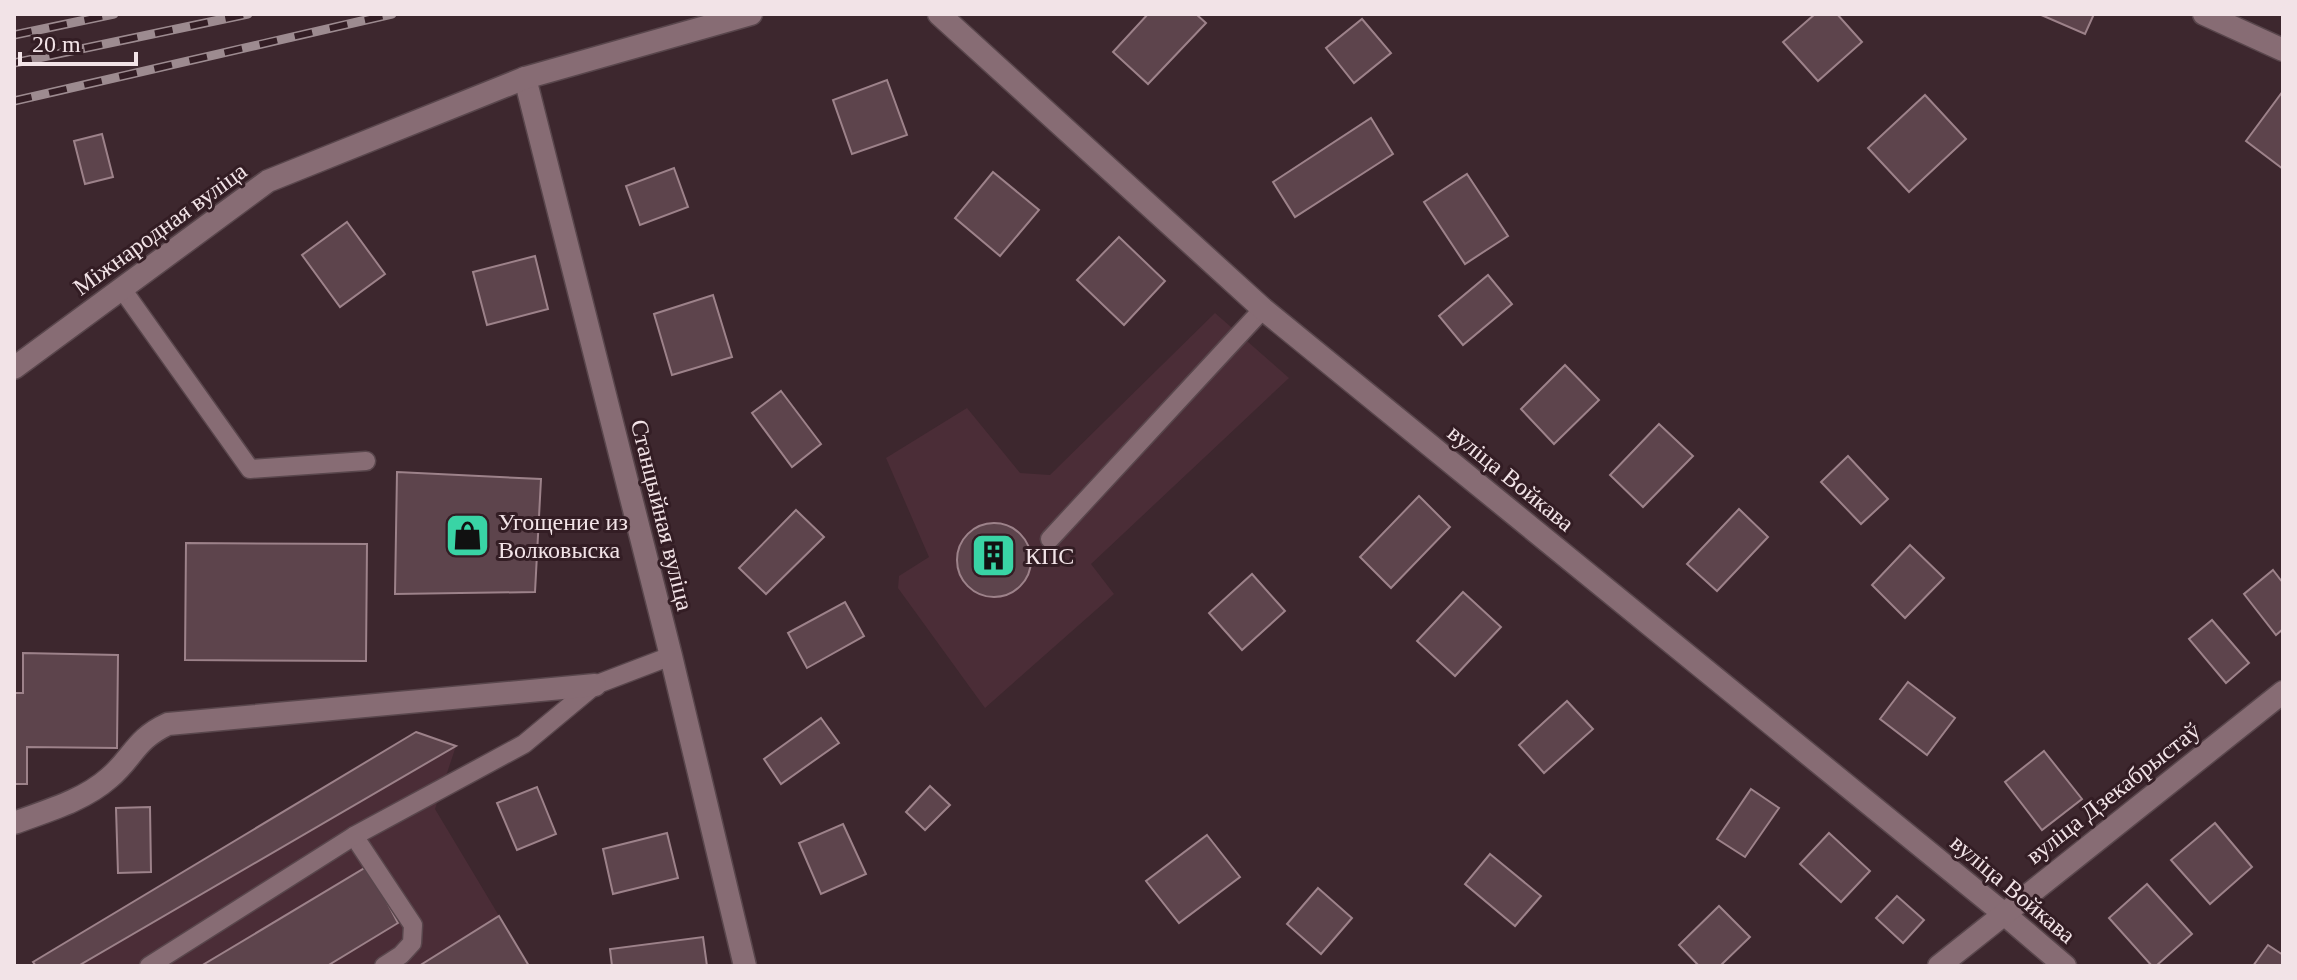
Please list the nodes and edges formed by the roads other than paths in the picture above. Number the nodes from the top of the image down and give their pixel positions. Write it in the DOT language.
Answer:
graph roads {
  1 [pos="751,14"];
  2 [pos="939,14"];
  3 [pos="2204,14"];
  4 [pos="2283,50"];
  5 [pos="525,78"];
  6 [pos="122,289"];
  7 [pos="1263,309"];
  8 [pos="14,368"];
  9 [pos="366,461"];
  10 [pos="1050,539"];
  11 [pos="671,656"];
  12 [pos="595,685"];
  13 [pos="2283,692"];
  14 [pos="14,823"];
  15 [pos="354,836"];
  16 [pos="2003,913"];
  17 [pos="149,966"];
  18 [pos="384,966"];
  19 [pos="745,966"];
  20 [pos="1939,966"];
  21 [pos="2065,966"];
  1 -- 5 [label="street, Міжнародная вуліца"];
  2 -- 7 [label="street, вуліца Войкава"];
  3 -- 4 [label="street"];
  5 -- 6 [label="street, Міжнародная вуліца"];
  5 -- 11 [label="street, Станцыйная вуліца"];
  6 -- 8 [label="street, Міжнародная вуліца"];
  6 -- 9 [label="lane"];
  7 -- 10 [label="lane"];
  7 -- 16 [label="street, вуліца Войкава"];
  11 -- 12 [label="lane"];
  11 -- 19 [label="street, Станцыйная вуліца"];
  12 -- 14 [label="street"];
  12 -- 15 [label="lane"];
  13 -- 16 [label="street, вуліца Дзекабрыстаў"];
  15 -- 17 [label="lane"];
  15 -- 18 [label="lane"];
  16 -- 20 [label="street, вуліца Дзекабрыстаў"];
  16 -- 21 [label="street, вуліца Войкава"];
}
